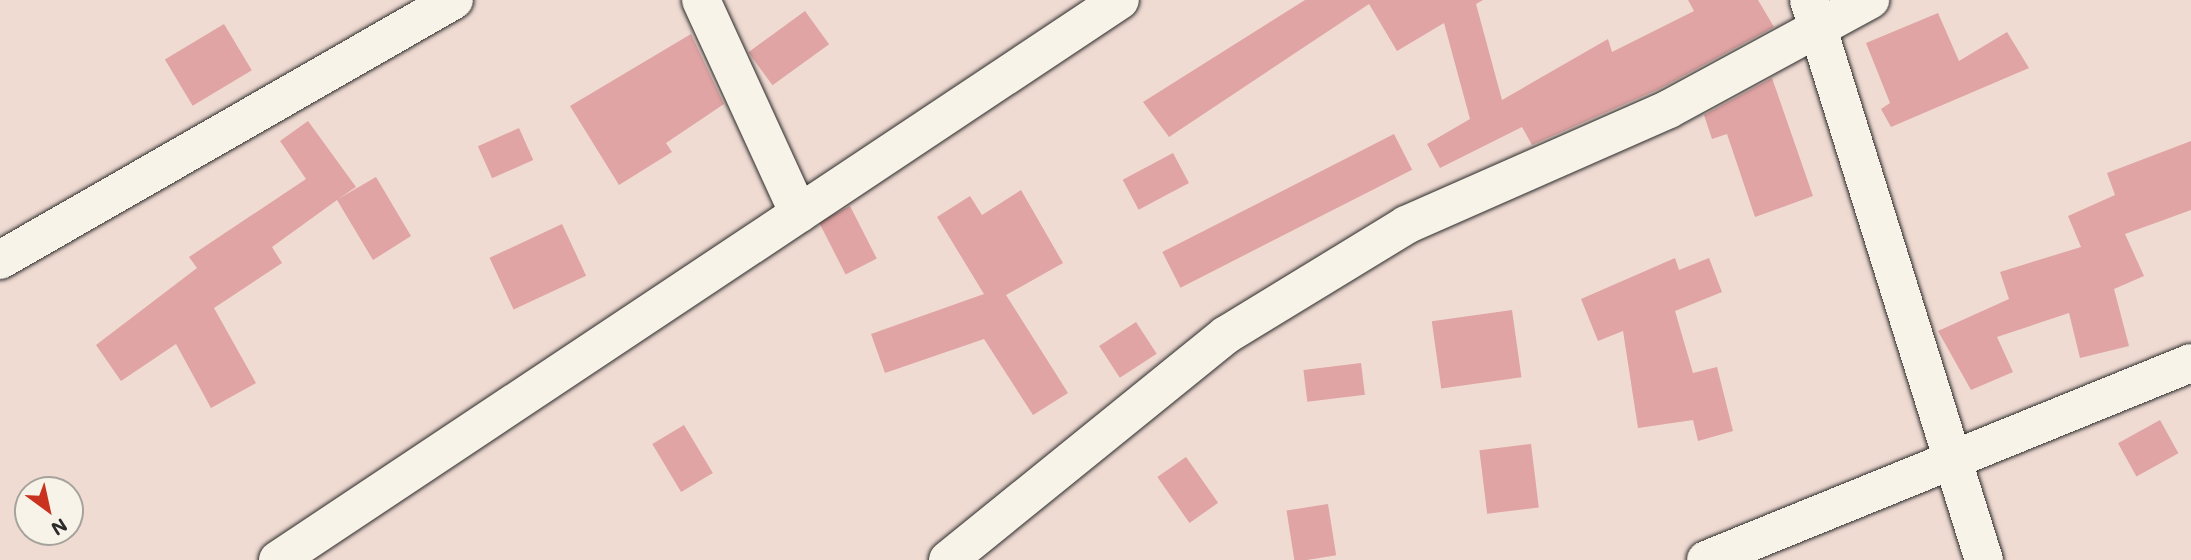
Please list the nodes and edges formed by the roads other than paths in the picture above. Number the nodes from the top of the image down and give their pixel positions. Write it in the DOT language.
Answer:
graph roads {
  1 [pos="454,0"];
  2 [pos="701,0"];
  3 [pos="1120,0"];
  4 [pos="1870,0"];
  5 [pos="1812,15"];
  6 [pos="799,214"];
  7 [pos="0,260"];
  8 [pos="2191,363"];
  9 [pos="1955,458"];
  10 [pos="278,560"];
  11 [pos="948,560"];
  12 [pos="1706,560"];
  13 [pos="1984,560"];
  1 -- 7 [label="street"];
  2 -- 6 [label="street"];
  3 -- 6 [label="street"];
  4 -- 5 [label="street"];
  5 -- 9 [label="street"];
  5 -- 11 [label="street"];
  6 -- 10 [label="street"];
  8 -- 9 [label="street"];
  9 -- 12 [label="street"];
  9 -- 13 [label="street"];
}
